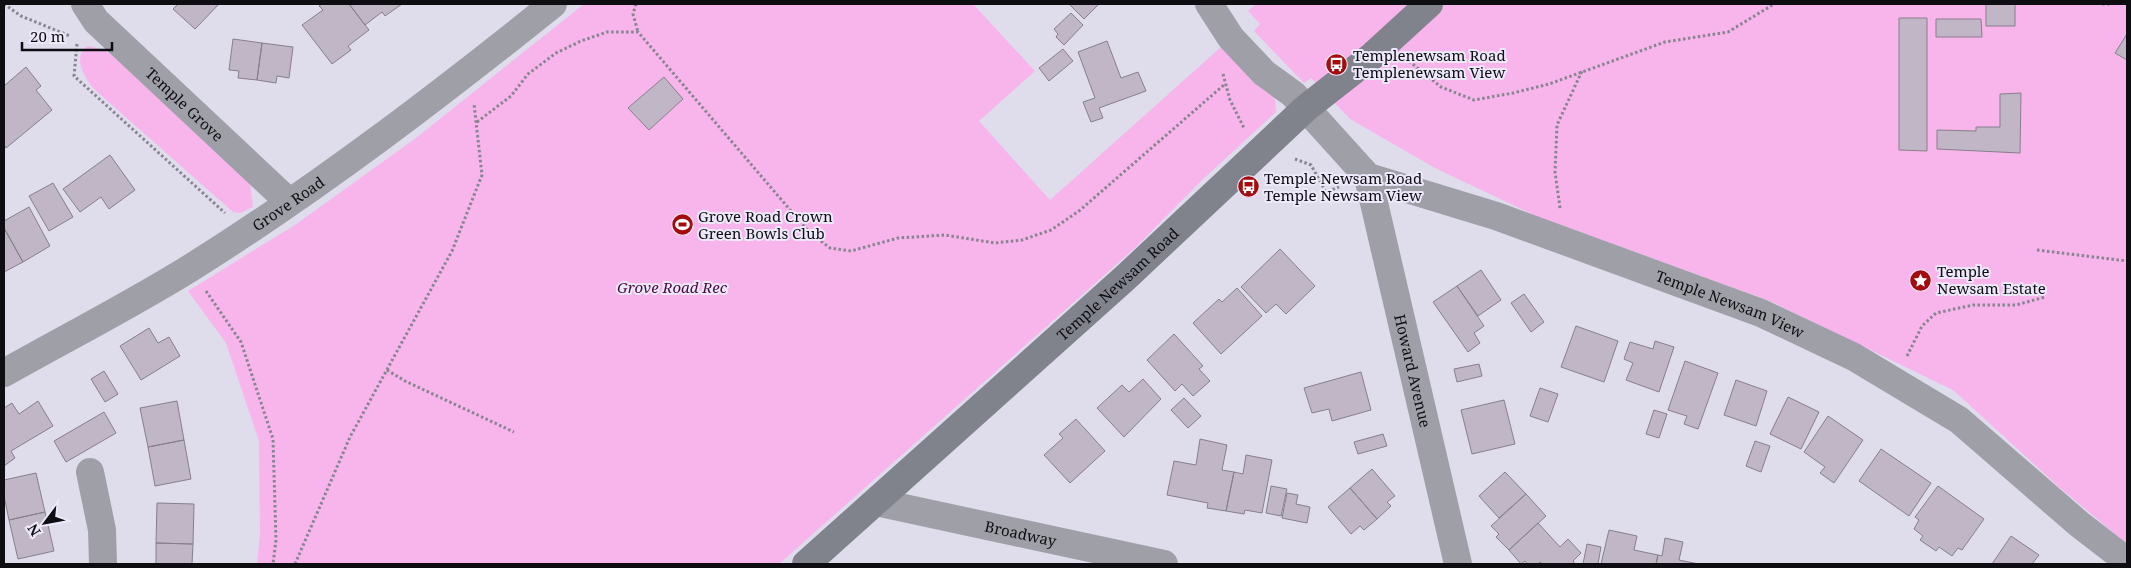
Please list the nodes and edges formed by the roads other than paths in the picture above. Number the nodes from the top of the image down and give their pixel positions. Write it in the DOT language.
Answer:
graph roads {
  1 [pos="85,4"];
  2 [pos="553,4"];
  3 [pos="1209,4"];
  4 [pos="1429,4"];
  5 [pos="1306,108"];
  6 [pos="1368,177"];
  7 [pos="288,202"];
  8 [pos="4,373"];
  9 [pos="90,472"];
  10 [pos="876,502"];
  11 [pos="819,559"];
  12 [pos="2127,561"];
  13 [pos="103,564"];
  14 [pos="1164,564"];
  15 [pos="1458,564"];
  1 -- 7 [label="street, Temple Grove"];
  2 -- 7 [label="street, Grove Road"];
  3 -- 5 [label="street"];
  4 -- 5 [label="street, Temple Newsam Road"];
  5 -- 6 [label="street"];
  5 -- 10 [label="street, Temple Newsam Road"];
  6 -- 12 [label="street, Temple Newsam View"];
  6 -- 15 [label="street, Howard Avenue"];
  7 -- 8 [label="street, Grove Road"];
  9 -- 13 [label="street"];
  10 -- 11 [label="street, Temple Newsam Road"];
  10 -- 14 [label="street, Broadway"];
}
